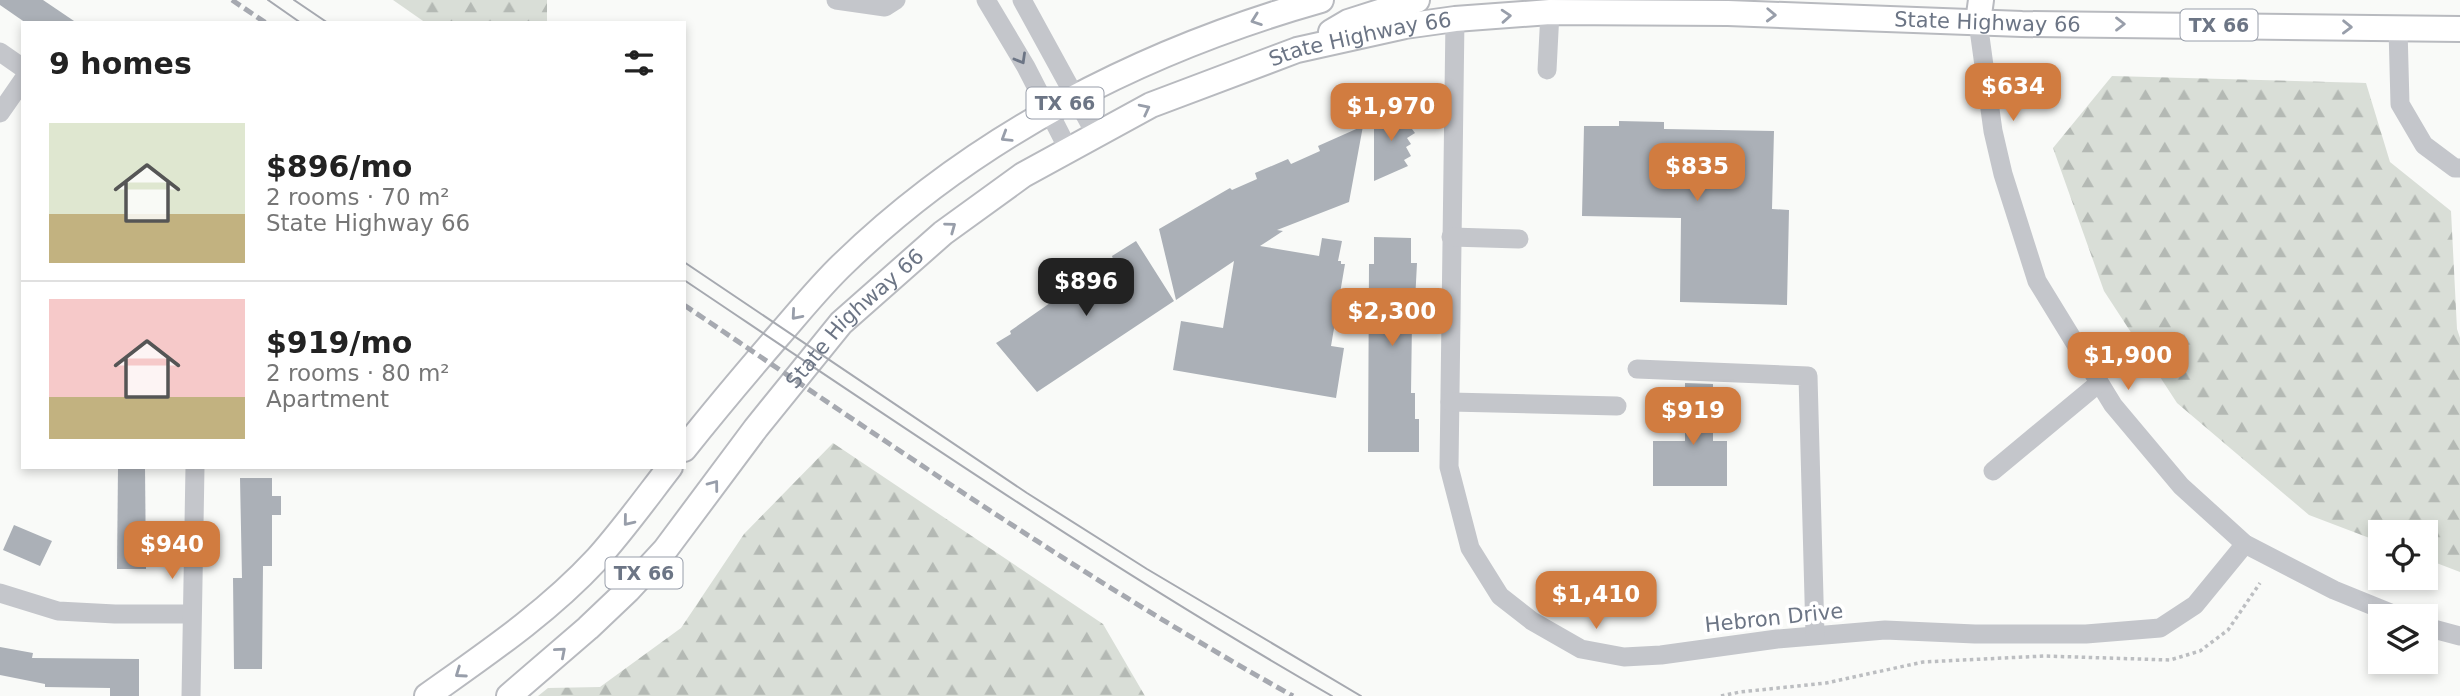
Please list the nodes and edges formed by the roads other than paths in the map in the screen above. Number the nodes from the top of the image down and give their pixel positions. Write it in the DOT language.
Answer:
graph roads {
  1 [pos="836,0"];
  2 [pos="896,0"];
  3 [pos="986,0"];
  4 [pos="1021,0"];
  5 [pos="1321,0"];
  6 [pos="1417,0"];
  7 [pos="1976,7"];
  8 [pos="1459,10"];
  9 [pos="1550,12"];
  10 [pos="2398,28"];
  11 [pos="2460,29"];
  12 [pos="1303,48"];
  13 [pos="0,52"];
  14 [pos="21,67"];
  15 [pos="1547,70"];
  16 [pos="21,83"];
  17 [pos="1075,97"];
  18 [pos="1048,111"];
  19 [pos="0,113"];
  20 [pos="1096,135"];
  21 [pos="1068,149"];
  22 [pos="2460,168"];
  23 [pos="1451,237"];
  24 [pos="1519,239"];
  25 [pos="1637,369"];
  26 [pos="2099,383"];
  27 [pos="1450,402"];
  28 [pos="1617,406"];
  29 [pos="686,446"];
  30 [pos="195,469"];
  31 [pos="668,469"];
  32 [pos="1993,471"];
  33 [pos="2245,544"];
  34 [pos="0,593"];
  35 [pos="2368,604"];
  36 [pos="191,614"];
  37 [pos="2438,631"];
  38 [pos="1815,635"];
  39 [pos="2460,636"];
  40 [pos="191,696"];
  41 [pos="427,696"];
  42 [pos="509,696"];
  1 -- 2 [label="street"];
  3 -- 18 [label="street, one-way"];
  4 -- 17 [label="street"];
  5 -- 17 [label="main road, State Highway 66 / TX 66, one-way"];
  6 -- 12 [label="main road"];
  9 -- 7 [label="main road, State Highway 66 / TX 66, one-way"];
  7 -- 10 [label="main road, State Highway 66 / TX 66, one-way"];
  7 -- 26 [label="street"];
  8 -- 9 [label="main road, State Highway 66 / TX 66, one-way"];
  8 -- 12 [label="main road, State Highway 66 / TX 66"];
  8 -- 23 [label="street, Hebron Drive"];
  9 -- 15 [label="street"];
  10 -- 11 [label="main road, State Highway 66 / TX 66"];
  10 -- 22 [label="street"];
  20 -- 12 [label="main road, State Highway 66 / TX 66, one-way"];
  13 -- 14 [label="street"];
  16 -- 19 [label="street"];
  17 -- 18 [label="main road, State Highway 66 / TX 66"];
  17 -- 20 [label="street"];
  18 -- 21 [label="street"];
  18 -- 29 [label="main road, State Highway 66 / TX 66, one-way"];
  20 -- 21 [label="main road, State Highway 66 / TX 66"];
  42 -- 21 [label="main road, State Highway 66 / TX 66, one-way"];
  23 -- 24 [label="street"];
  23 -- 27 [label="street, Hebron Drive"];
  25 -- 38 [label="street"];
  26 -- 32 [label="street"];
  26 -- 33 [label="street"];
  27 -- 28 [label="street"];
  27 -- 38 [label="street, Hebron Drive"];
  30 -- 36 [label="street"];
  31 -- 41 [label="main road, TX 66, one-way"];
  33 -- 35 [label="street"];
  33 -- 38 [label="street, Hebron Drive"];
  34 -- 36 [label="street"];
  36 -- 40 [label="street"];
  37 -- 39 [label="street"];
}
